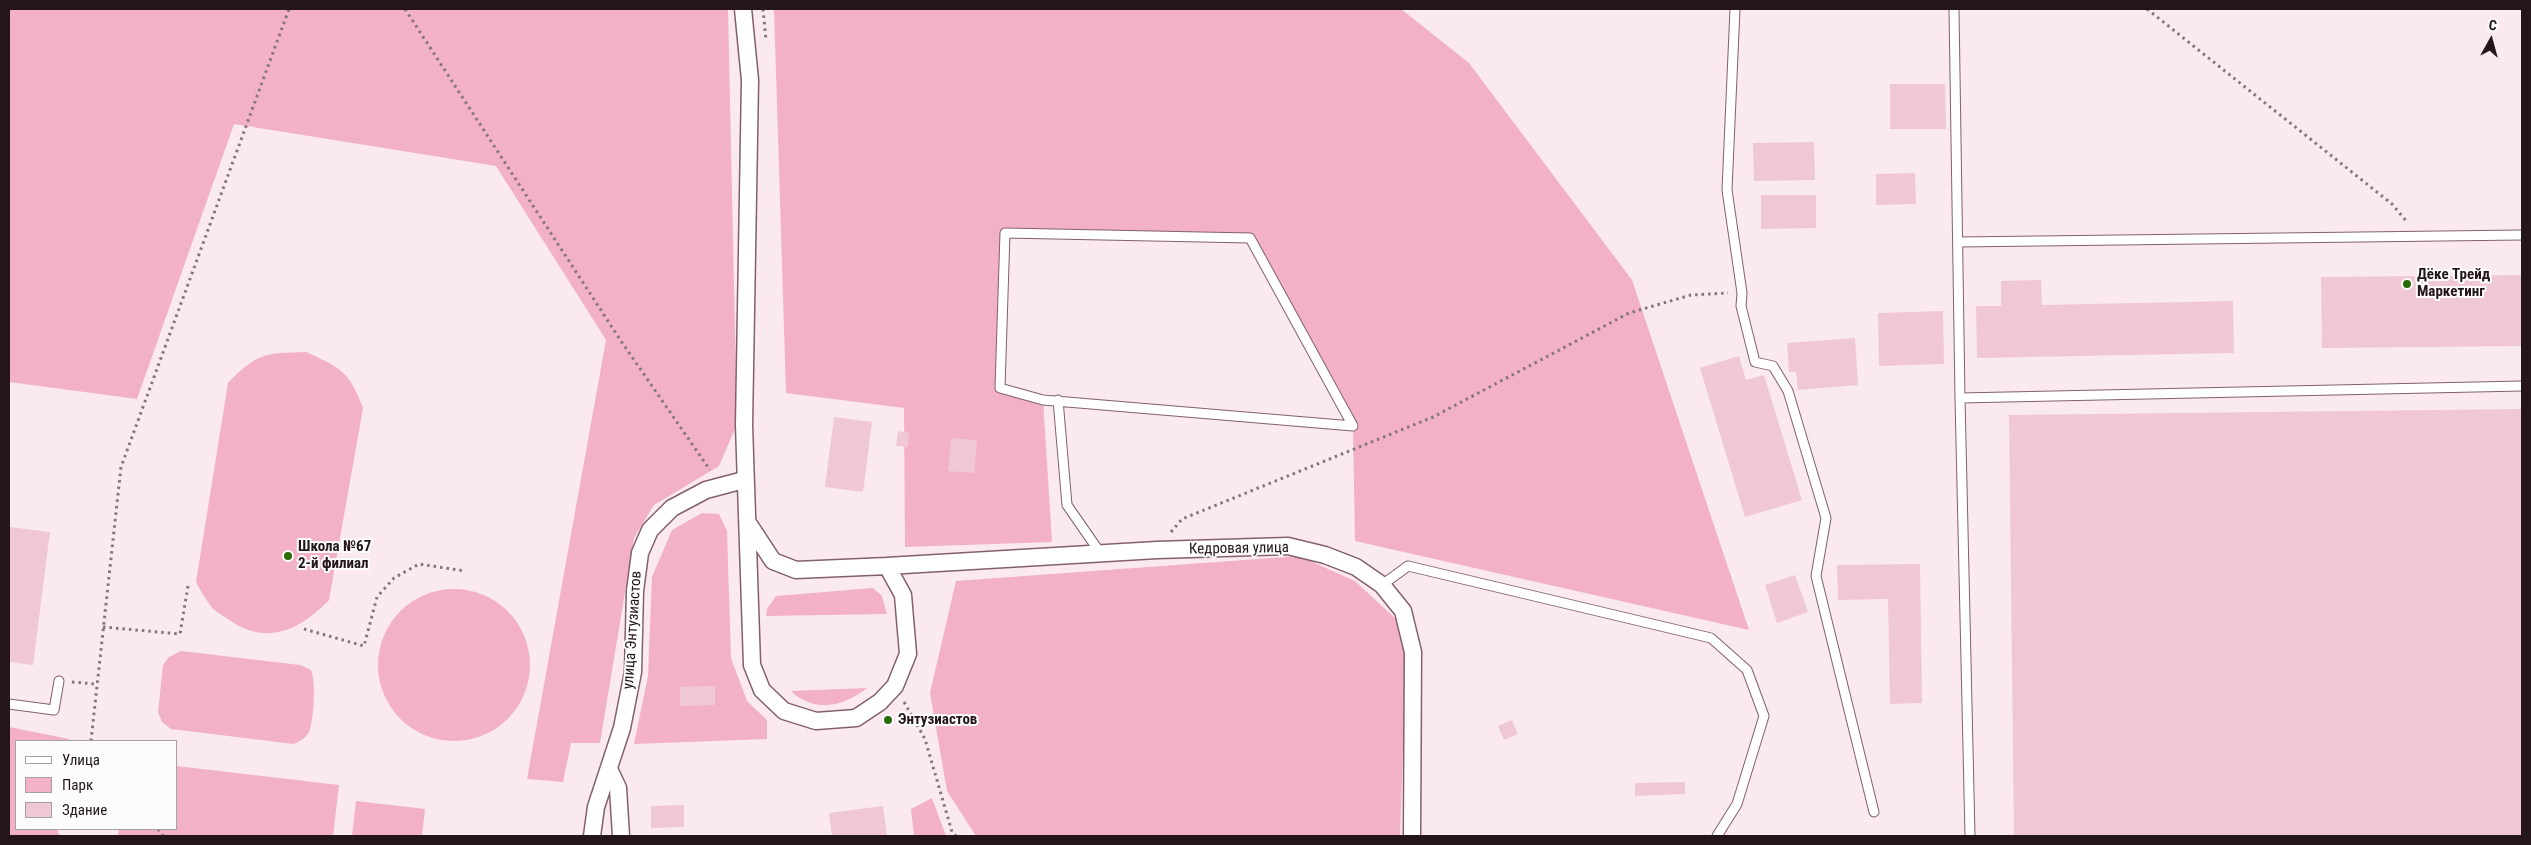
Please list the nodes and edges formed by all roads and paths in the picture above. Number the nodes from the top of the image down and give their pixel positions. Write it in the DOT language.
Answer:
graph roads {
  1 [pos="289,9"];
  2 [pos="405,9"];
  3 [pos="743,9"];
  4 [pos="1735,9"];
  5 [pos="1954,9"];
  6 [pos="2147,9"];
  7 [pos="2522,235"];
  8 [pos="2420,236"];
  9 [pos="1958,242"];
  10 [pos="1742,292"];
  11 [pos="2522,386"];
  12 [pos="1960,398"];
  13 [pos="1058,400"];
  14 [pos="744,480"];
  15 [pos="720,485"];
  16 [pos="748,523"];
  17 [pos="1157,550"];
  18 [pos="1101,554"];
  19 [pos="887,566"];
  20 [pos="465,570"];
  21 [pos="1382,585"];
  22 [pos="188,586"];
  23 [pos="103,627"];
  24 [pos="304,629"];
  25 [pos="59,681"];
  26 [pos="96,684"];
  27 [pos="895,686"];
  28 [pos="9,704"];
  29 [pos="90,740"];
  30 [pos="609,769"];
  31 [pos="1874,812"];
  32 [pos="592,836"];
  33 [pos="621,836"];
  34 [pos="956,836"];
  35 [pos="1412,836"];
  36 [pos="1718,836"];
  37 [pos="1970,836"];
  1 -- 23 [label="path"];
  2 -- 15 [label="path"];
  3 -- 14 [label="street"];
  4 -- 10 [label="lane"];
  5 -- 9 [label="lane"];
  6 -- 8 [label="path"];
  7 -- 8 [label="lane"];
  8 -- 9 [label="lane"];
  9 -- 12 [label="lane"];
  10 -- 17 [label="path"];
  10 -- 31 [label="lane"];
  11 -- 12 [label="lane"];
  12 -- 37 [label="lane"];
  13 -- 13 [label="lane"];
  13 -- 18 [label="lane"];
  14 -- 15 [label="street, улица Энтузиастов"];
  14 -- 16 [label="street"];
  15 -- 30 [label="street, улица Энтузиастов"];
  16 -- 19 [label="street, Кедровая улица"];
  16 -- 27 [label="street"];
  17 -- 18 [label="street, Кедровая улица"];
  17 -- 21 [label="street, Кедровая улица"];
  18 -- 19 [label="street, Кедровая улица"];
  19 -- 27 [label="street"];
  20 -- 24 [label="path"];
  21 -- 35 [label="street, Кедровая улица"];
  21 -- 36 [label="lane"];
  22 -- 23 [label="path"];
  23 -- 26 [label="path"];
  25 -- 26 [label="path"];
  25 -- 28 [label="lane"];
  26 -- 29 [label="path"];
  27 -- 34 [label="path"];
  30 -- 32 [label="street, улица Энтузиастов"];
  30 -- 33 [label="street"];
}
